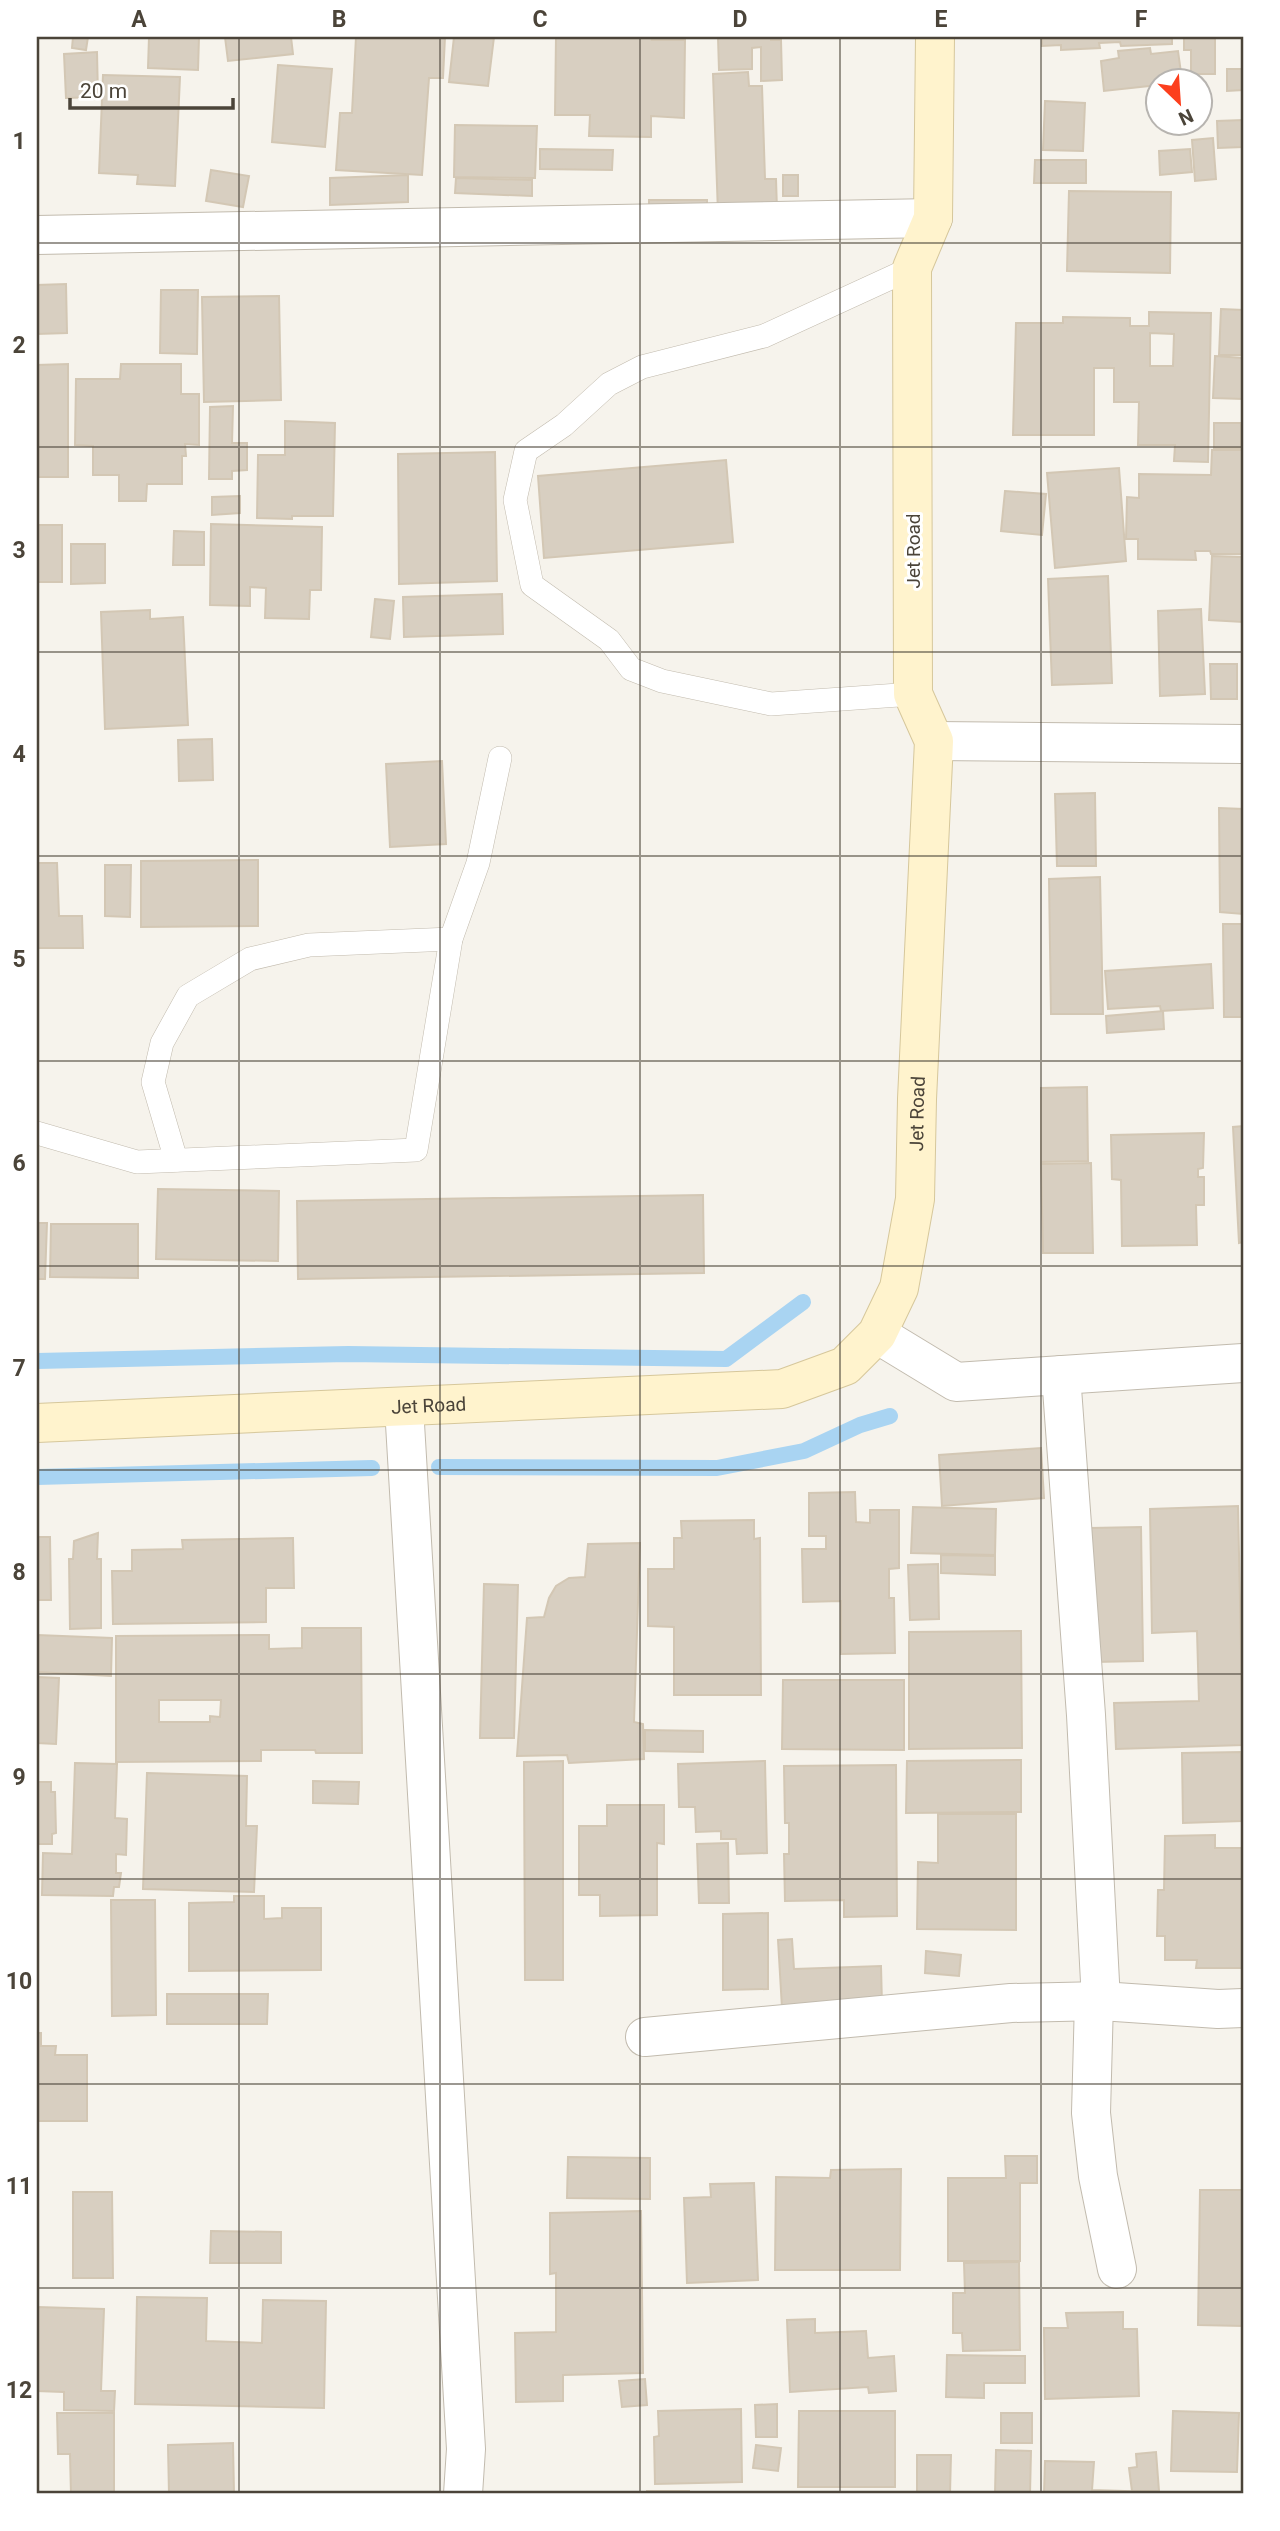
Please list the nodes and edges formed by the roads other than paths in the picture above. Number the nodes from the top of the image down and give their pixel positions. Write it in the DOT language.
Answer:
graph roads {
  1 [pos="935,37"];
  2 [pos="933,218"];
  3 [pos="37,235"];
  4 [pos="912,268"];
  5 [pos="913,694"];
  6 [pos="934,741"];
  7 [pos="1243,744"];
  8 [pos="500,758"];
  9 [pos="452,939"];
  10 [pos="37,1133"];
  11 [pos="176,1160"];
  12 [pos="877,1335"];
  13 [pos="1243,1363"];
  14 [pos="1061,1375"];
  15 [pos="404,1407"];
  16 [pos="37,1423"];
  17 [pos="1097,2001"];
  18 [pos="1243,2008"];
  19 [pos="645,2037"];
  20 [pos="1117,2269"];
  21 [pos="463,2494"];
  1 -- 2 [label="main road, Jet Road"];
  2 -- 3 [label="street"];
  2 -- 4 [label="main road, Jet Road"];
  4 -- 5 [label="main road, Jet Road"];
  4 -- 5 [label="lane"];
  5 -- 6 [label="main road, Jet Road"];
  6 -- 7 [label="street"];
  6 -- 12 [label="main road, Jet Road"];
  8 -- 9 [label="lane"];
  9 -- 11 [label="lane"];
  9 -- 11 [label="lane"];
  10 -- 11 [label="lane"];
  12 -- 14 [label="street"];
  12 -- 15 [label="main road, Jet Road"];
  13 -- 14 [label="street"];
  14 -- 17 [label="street"];
  15 -- 16 [label="main road, Jet Road"];
  15 -- 21 [label="street"];
  17 -- 18 [label="street"];
  17 -- 19 [label="street"];
  17 -- 20 [label="street"];
}
